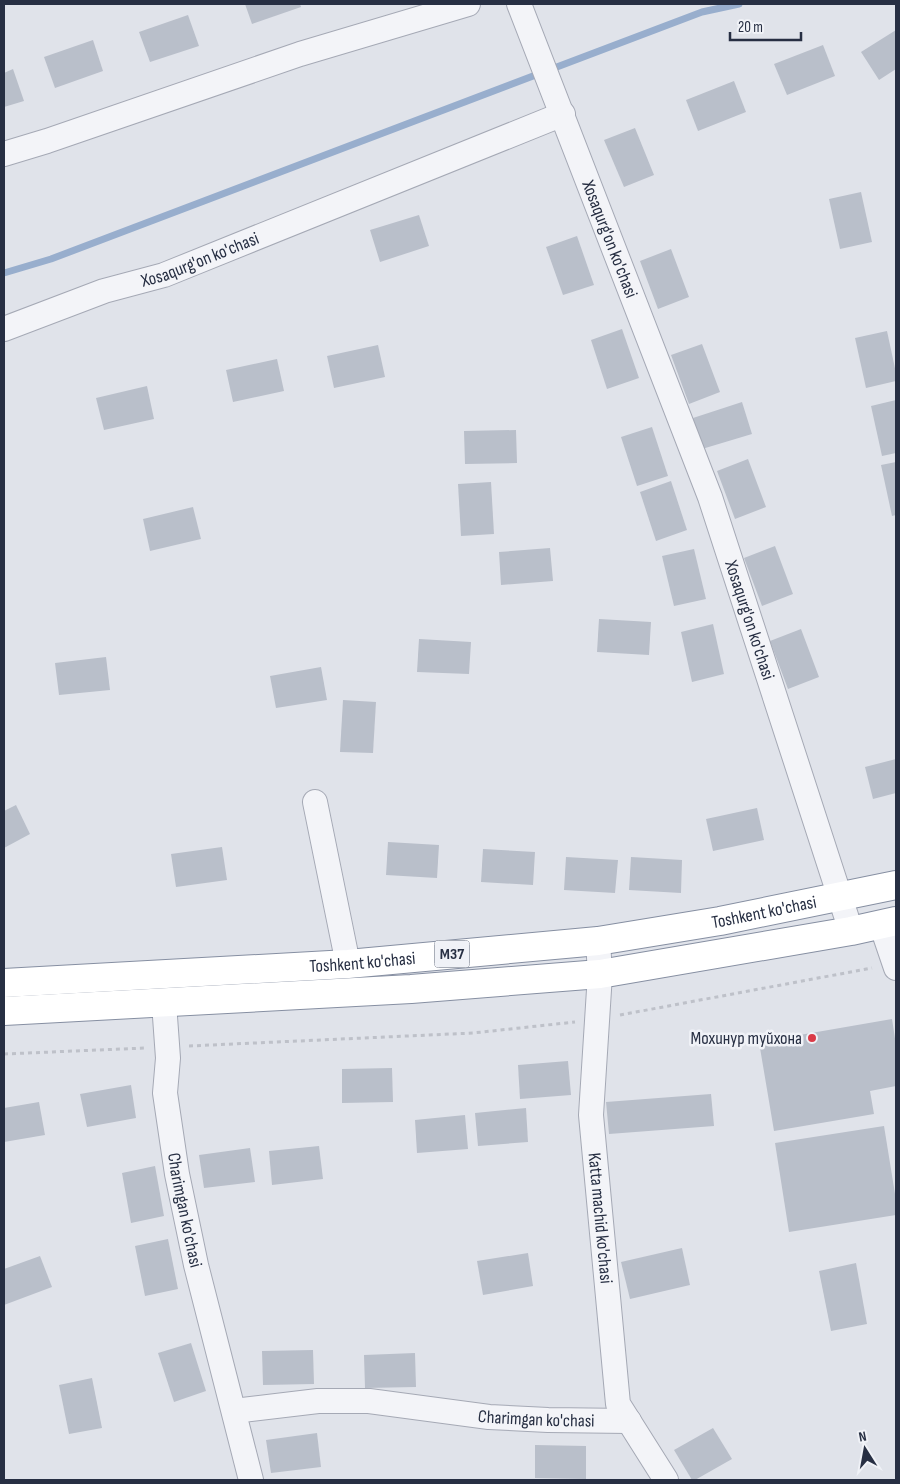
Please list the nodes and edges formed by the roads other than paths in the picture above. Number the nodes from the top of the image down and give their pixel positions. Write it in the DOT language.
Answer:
graph roads {
  1 [pos="468,4"];
  2 [pos="519,4"];
  3 [pos="563,114"];
  4 [pos="4,154"];
  5 [pos="4,329"];
  6 [pos="315,802"];
  7 [pos="896,886"];
  8 [pos="841,898"];
  9 [pos="889,922"];
  10 [pos="851,930"];
  11 [pos="598,941"];
  12 [pos="348,964"];
  13 [pos="896,966"];
  14 [pos="600,974"];
  15 [pos="4,983"];
  16 [pos="164,1003"];
  17 [pos="4,1011"];
  18 [pos="234,1411"];
  19 [pos="629,1420"];
  20 [pos="251,1480"];
  21 [pos="666,1480"];
  1 -- 4 [label="street"];
  2 -- 3 [label="street"];
  3 -- 5 [label="street, Xosaqurg'on ko'chasi"];
  3 -- 8 [label="street, Xosaqurg'on ko'chasi"];
  6 -- 12 [label="street"];
  7 -- 8 [label="highway, Toshkent ko'chasi / M37"];
  8 -- 10 [label="street, Xosaqurg'on ko'chasi"];
  8 -- 11 [label="highway, Toshkent ko'chasi / M37"];
  9 -- 10 [label="highway, Toshkent ko'chasi / M37"];
  9 -- 13 [label="street"];
  10 -- 14 [label="highway, Toshkent ko'chasi / M37"];
  11 -- 12 [label="highway, Toshkent ko'chasi / M37"];
  11 -- 14 [label="street, Katta machid ko'chasi"];
  12 -- 15 [label="highway, Toshkent ko'chasi / M37"];
  14 -- 16 [label="highway, Toshkent ko'chasi / M37"];
  14 -- 19 [label="street, Katta machid ko'chasi"];
  16 -- 17 [label="highway, Toshkent ko'chasi / M37"];
  16 -- 18 [label="street, Charimgan ko'chasi"];
  18 -- 19 [label="street, Charimgan ko'chasi"];
  18 -- 20 [label="street, Charimgan ko'chasi"];
  19 -- 21 [label="street, Katta machid ko'chasi"];
}
